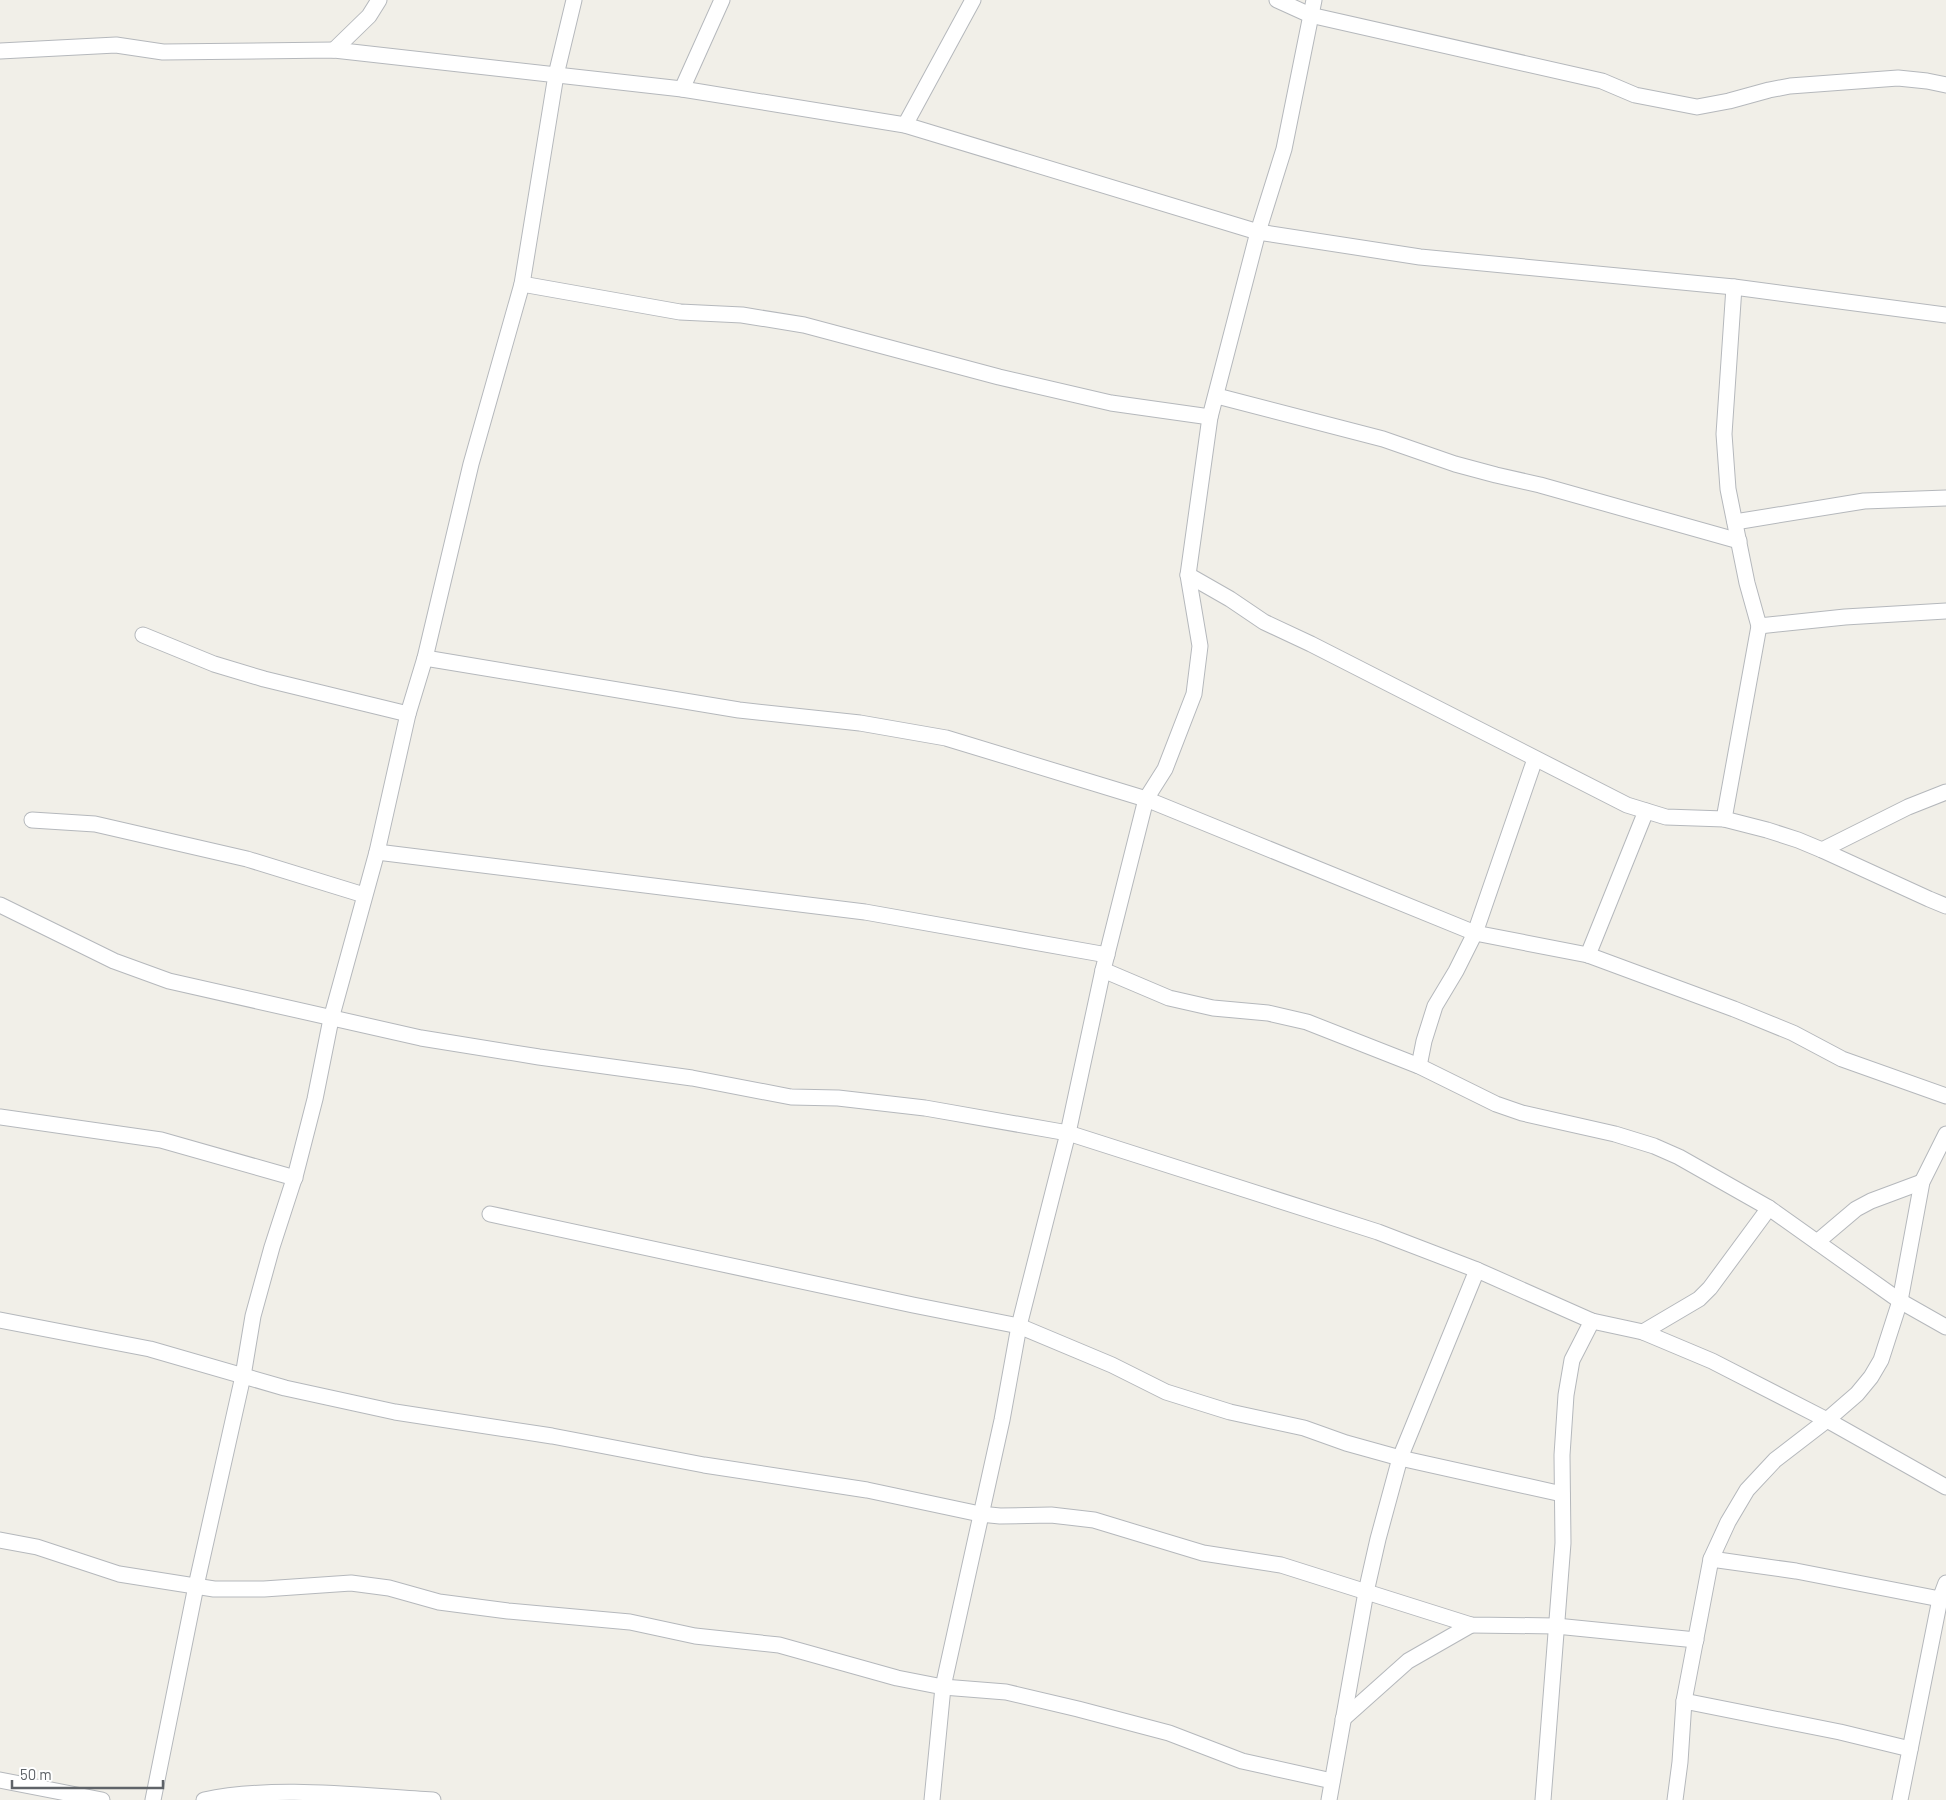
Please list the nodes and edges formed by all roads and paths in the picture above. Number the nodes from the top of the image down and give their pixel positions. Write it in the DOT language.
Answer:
graph roads {
  1 [pos="379,0"];
  2 [pos="574,0"];
  3 [pos="722,0"];
  4 [pos="973,0"];
  5 [pos="1277,0"];
  6 [pos="1312,7"];
  7 [pos="334,50"];
  8 [pos="0,51"];
  9 [pos="556,75"];
  10 [pos="1946,85"];
  11 [pos="682,89"];
  12 [pos="905,125"];
  13 [pos="1258,232"];
  14 [pos="522,284"];
  15 [pos="1734,287"];
  16 [pos="1946,315"];
  17 [pos="1217,396"];
  18 [pos="1210,417"];
  19 [pos="1946,498"];
  20 [pos="1735,522"];
  21 [pos="1739,540"];
  22 [pos="1188,575"];
  23 [pos="1946,611"];
  24 [pos="1759,626"];
  25 [pos="143,636"];
  26 [pos="425,658"];
  27 [pos="408,714"];
  28 [pos="1536,759"];
  29 [pos="1946,792"];
  30 [pos="1146,799"];
  31 [pos="1646,811"];
  32 [pos="1724,819"];
  33 [pos="32,820"];
  34 [pos="1822,850"];
  35 [pos="377,852"];
  36 [pos="364,895"];
  37 [pos="0,905"];
  38 [pos="1946,906"];
  39 [pos="1475,933"];
  40 [pos="1107,955"];
  41 [pos="1588,955"];
  42 [pos="1103,970"];
  43 [pos="332,1019"];
  44 [pos="1419,1066"];
  45 [pos="1946,1096"];
  46 [pos="0,1117"];
  47 [pos="1068,1134"];
  48 [pos="1946,1134"];
  49 [pos="295,1178"];
  50 [pos="1922,1182"];
  51 [pos="1769,1208"];
  52 [pos="490,1214"];
  53 [pos="1816,1242"];
  54 [pos="1477,1270"];
  55 [pos="1900,1301"];
  56 [pos="0,1320"];
  57 [pos="1592,1321"];
  58 [pos="1019,1326"];
  59 [pos="1946,1327"];
  60 [pos="1643,1332"];
  61 [pos="243,1376"];
  62 [pos="1827,1420"];
  63 [pos="1400,1458"];
  64 [pos="1946,1487"];
  65 [pos="1562,1494"];
  66 [pos="980,1514"];
  67 [pos="0,1540"];
  68 [pos="1710,1559"];
  69 [pos="1946,1583"];
  70 [pos="196,1586"];
  71 [pos="1366,1592"];
  72 [pos="1940,1599"];
  73 [pos="1471,1625"];
  74 [pos="1556,1626"];
  75 [pos="1696,1640"];
  76 [pos="942,1687"];
  77 [pos="1684,1701"];
  78 [pos="1343,1719"];
  79 [pos="1910,1749"];
  80 [pos="0,1780"];
  81 [pos="1332,1781"];
  82 [pos="102,1800"];
  83 [pos="153,1800"];
  84 [pos="204,1800"];
  85 [pos="433,1800"];
  86 [pos="932,1800"];
  87 [pos="1329,1800"];
  88 [pos="1543,1800"];
  89 [pos="1676,1800"];
  90 [pos="1900,1800"];
  1 -- 7 [label="street"];
  2 -- 9 [label="street"];
  3 -- 11 [label="street"];
  4 -- 12 [label="street"];
  5 -- 6 [label="street"];
  6 -- 10 [label="street"];
  6 -- 13 [label="street"];
  7 -- 8 [label="street"];
  7 -- 9 [label="street"];
  9 -- 11 [label="street"];
  9 -- 14 [label="street"];
  11 -- 12 [label="street"];
  12 -- 13 [label="street"];
  13 -- 15 [label="street"];
  13 -- 17 [label="street"];
  14 -- 18 [label="street"];
  14 -- 26 [label="street"];
  15 -- 16 [label="street"];
  15 -- 20 [label="street"];
  17 -- 18 [label="street"];
  17 -- 21 [label="street"];
  18 -- 22 [label="street"];
  19 -- 20 [label="street"];
  20 -- 21 [label="street"];
  21 -- 24 [label="street"];
  22 -- 28 [label="street"];
  22 -- 30 [label="street"];
  23 -- 24 [label="street"];
  24 -- 32 [label="street"];
  25 -- 27 [label="street"];
  26 -- 27 [label="street"];
  26 -- 30 [label="street"];
  27 -- 35 [label="street"];
  28 -- 31 [label="street"];
  28 -- 39 [label="street"];
  29 -- 34 [label="street"];
  30 -- 39 [label="street"];
  30 -- 40 [label="street"];
  31 -- 32 [label="street"];
  31 -- 41 [label="street"];
  32 -- 34 [label="street"];
  33 -- 36 [label="street"];
  34 -- 38 [label="street"];
  35 -- 36 [label="street"];
  35 -- 40 [label="street"];
  36 -- 43 [label="street"];
  37 -- 43 [label="street"];
  39 -- 41 [label="street"];
  39 -- 44 [label="street"];
  40 -- 42 [label="street"];
  41 -- 45 [label="street"];
  42 -- 44 [label="street"];
  42 -- 47 [label="street"];
  43 -- 47 [label="street"];
  43 -- 49 [label="street"];
  44 -- 51 [label="street"];
  46 -- 49 [label="street"];
  47 -- 54 [label="street"];
  47 -- 58 [label="street"];
  48 -- 50 [label="street"];
  49 -- 61 [label="street"];
  50 -- 53 [label="street"];
  50 -- 55 [label="street"];
  51 -- 53 [label="street"];
  51 -- 60 [label="street"];
  52 -- 58 [label="street"];
  53 -- 55 [label="street"];
  54 -- 57 [label="street"];
  54 -- 63 [label="street"];
  55 -- 59 [label="street"];
  55 -- 62 [label="street"];
  56 -- 61 [label="street"];
  57 -- 60 [label="street"];
  57 -- 65 [label="street"];
  58 -- 63 [label="street"];
  58 -- 66 [label="street"];
  60 -- 62 [label="street"];
  61 -- 66 [label="street"];
  61 -- 70 [label="street"];
  62 -- 64 [label="street"];
  62 -- 68 [label="street"];
  63 -- 65 [label="street"];
  63 -- 71 [label="street"];
  65 -- 74 [label="street"];
  66 -- 71 [label="street"];
  66 -- 76 [label="street"];
  67 -- 70 [label="street"];
  68 -- 72 [label="street"];
  68 -- 75 [label="street"];
  69 -- 72 [label="street"];
  70 -- 76 [label="street"];
  70 -- 83 [label="street"];
  71 -- 73 [label="street"];
  71 -- 78 [label="street"];
  72 -- 79 [label="street"];
  73 -- 74 [label="street"];
  73 -- 78 [label="street"];
  74 -- 75 [label="street"];
  74 -- 88 [label="street"];
  75 -- 77 [label="street"];
  76 -- 81 [label="street"];
  76 -- 86 [label="street"];
  77 -- 79 [label="street"];
  77 -- 89 [label="street"];
  78 -- 81 [label="street"];
  79 -- 90 [label="street"];
  80 -- 82 [label="street"];
  81 -- 87 [label="street"];
  84 -- 85 [label="street"];
}
